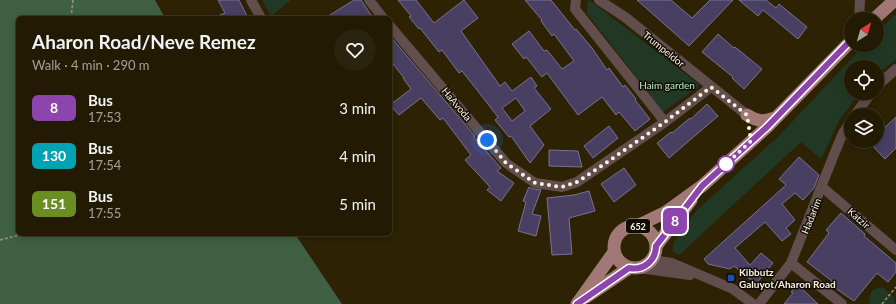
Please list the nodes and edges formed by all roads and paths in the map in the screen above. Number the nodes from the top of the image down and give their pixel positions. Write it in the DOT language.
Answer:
graph roads {
  1 [pos="73,0"];
  2 [pos="252,0"];
  3 [pos="369,0"];
  4 [pos="576,0"];
  5 [pos="599,0"];
  6 [pos="860,0"];
  7 [pos="895,0"];
  8 [pos="859,12"];
  9 [pos="882,12"];
  10 [pos="71,16"];
  11 [pos="260,16"];
  12 [pos="381,16"];
  13 [pos="392,28"];
  14 [pos="844,47"];
  15 [pos="896,69"];
  16 [pos="884,80"];
  17 [pos="711,87"];
  18 [pos="747,115"];
  19 [pos="775,118"];
  20 [pos="665,122"];
  21 [pos="844,132"];
  22 [pos="751,141"];
  23 [pos="702,186"];
  24 [pos="822,187"];
  25 [pos="637,226"];
  26 [pos="16,236"];
  27 [pos="0,240"];
  28 [pos="656,246"];
  29 [pos="896,250"];
  30 [pos="614,252"];
  31 [pos="652,260"];
  32 [pos="791,263"];
  33 [pos="634,268"];
  34 [pos="708,278"];
  35 [pos="896,287"];
  36 [pos="578,303"];
  37 [pos="753,304"];
  38 [pos="759,304"];
  39 [pos="842,304"];
  40 [pos="882,304"];
  1 -- 10 [label="path"];
  2 -- 11 [label="street"];
  3 -- 12 [label="street"];
  4 -- 20 [label="street"];
  5 -- 17 [label="street, Trumpeldor"];
  6 -- 8 [label="street"];
  7 -- 9 [label="main road"];
  13 -- 20 [label="street, HaAvoda"];
  14 -- 19 [label="main road, 652"];
  15 -- 16 [label="street"];
  17 -- 18 [label="street, Trumpeldor"];
  17 -- 20 [label="street, HaAvoda"];
  18 -- 19 [label="main road"];
  18 -- 22 [label="main road"];
  19 -- 22 [label="main road, 652"];
  21 -- 24 [label="street, Hadarim"];
  22 -- 23 [label="main road, 652"];
  23 -- 25 [label="main road, 652"];
  23 -- 28 [label="main road, 652"];
  24 -- 29 [label="street, Katzir"];
  24 -- 32 [label="street, Hadarim"];
  25 -- 28 [label="main road, 652"];
  25 -- 30 [label="main road, 652"];
  26 -- 27 [label="path"];
  28 -- 31 [label="main road, 652"];
  30 -- 33 [label="main road"];
  30 -- 36 [label="main road, 652"];
  31 -- 33 [label="main road, 652"];
  31 -- 34 [label="street"];
  32 -- 38 [label="street, Hadarim"];
  32 -- 39 [label="street"];
  33 -- 34 [label="street"];
  33 -- 36 [label="main road, 652"];
  34 -- 37 [label="street"];
  35 -- 40 [label="path"];
}
